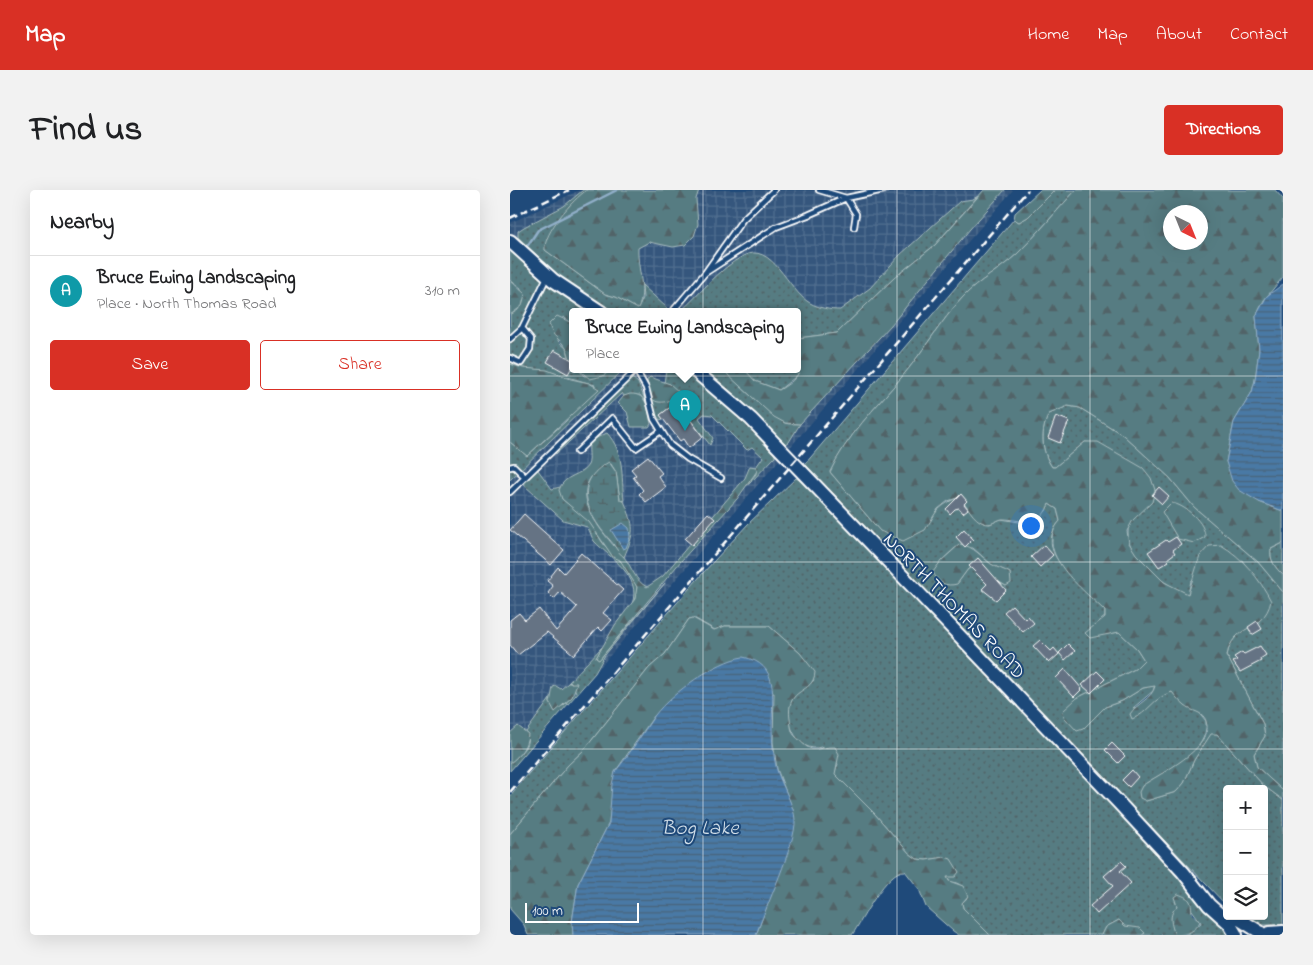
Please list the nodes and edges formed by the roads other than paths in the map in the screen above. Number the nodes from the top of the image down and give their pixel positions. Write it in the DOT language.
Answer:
graph roads {
  1 [pos="774,190"];
  2 [pos="819,190"];
  3 [pos="884,190"];
  4 [pos="846,198"];
  5 [pos="854,227"];
  6 [pos="510,241"];
  7 [pos="705,274"];
  8 [pos="548,276"];
  9 [pos="595,308"];
  10 [pos="675,308"];
  11 [pos="522,328"];
  12 [pos="510,339"];
  13 [pos="510,358"];
  14 [pos="633,373"];
  15 [pos="638,373"];
  16 [pos="697,373"];
  17 [pos="661,431"];
  18 [pos="577,452"];
  19 [pos="510,467"];
  20 [pos="526,478"];
  21 [pos="721,478"];
  22 [pos="510,492"];
  23 [pos="1183,872"];
  24 [pos="1223,907"];
  25 [pos="1240,920"];
  26 [pos="1283,932"];
  27 [pos="1263,934"];
  28 [pos="1236,935"];
  1 -- 7 [label="lane"];
  2 -- 4 [label="lane"];
  3 -- 4 [label="lane"];
  4 -- 5 [label="lane"];
  4 -- 7 [label="lane"];
  6 -- 8 [label="main road"];
  7 -- 10 [label="lane"];
  8 -- 9 [label="main road"];
  8 -- 11 [label="lane"];
  11 -- 12 [label="lane"];
  11 -- 13 [label="lane"];
  14 -- 20 [label="lane"];
  15 -- 17 [label="lane"];
  16 -- 23 [label="main road, NORTH THOMAS ROAD"];
  17 -- 18 [label="lane"];
  17 -- 21 [label="lane"];
  19 -- 20 [label="lane"];
  20 -- 22 [label="lane"];
  23 -- 24 [label="main road, NORTH THOMAS ROAD"];
  23 -- 28 [label="main road, NORTH THOMAS ROAD"];
  25 -- 27 [label="main road"];
  26 -- 27 [label="main road"];
}
